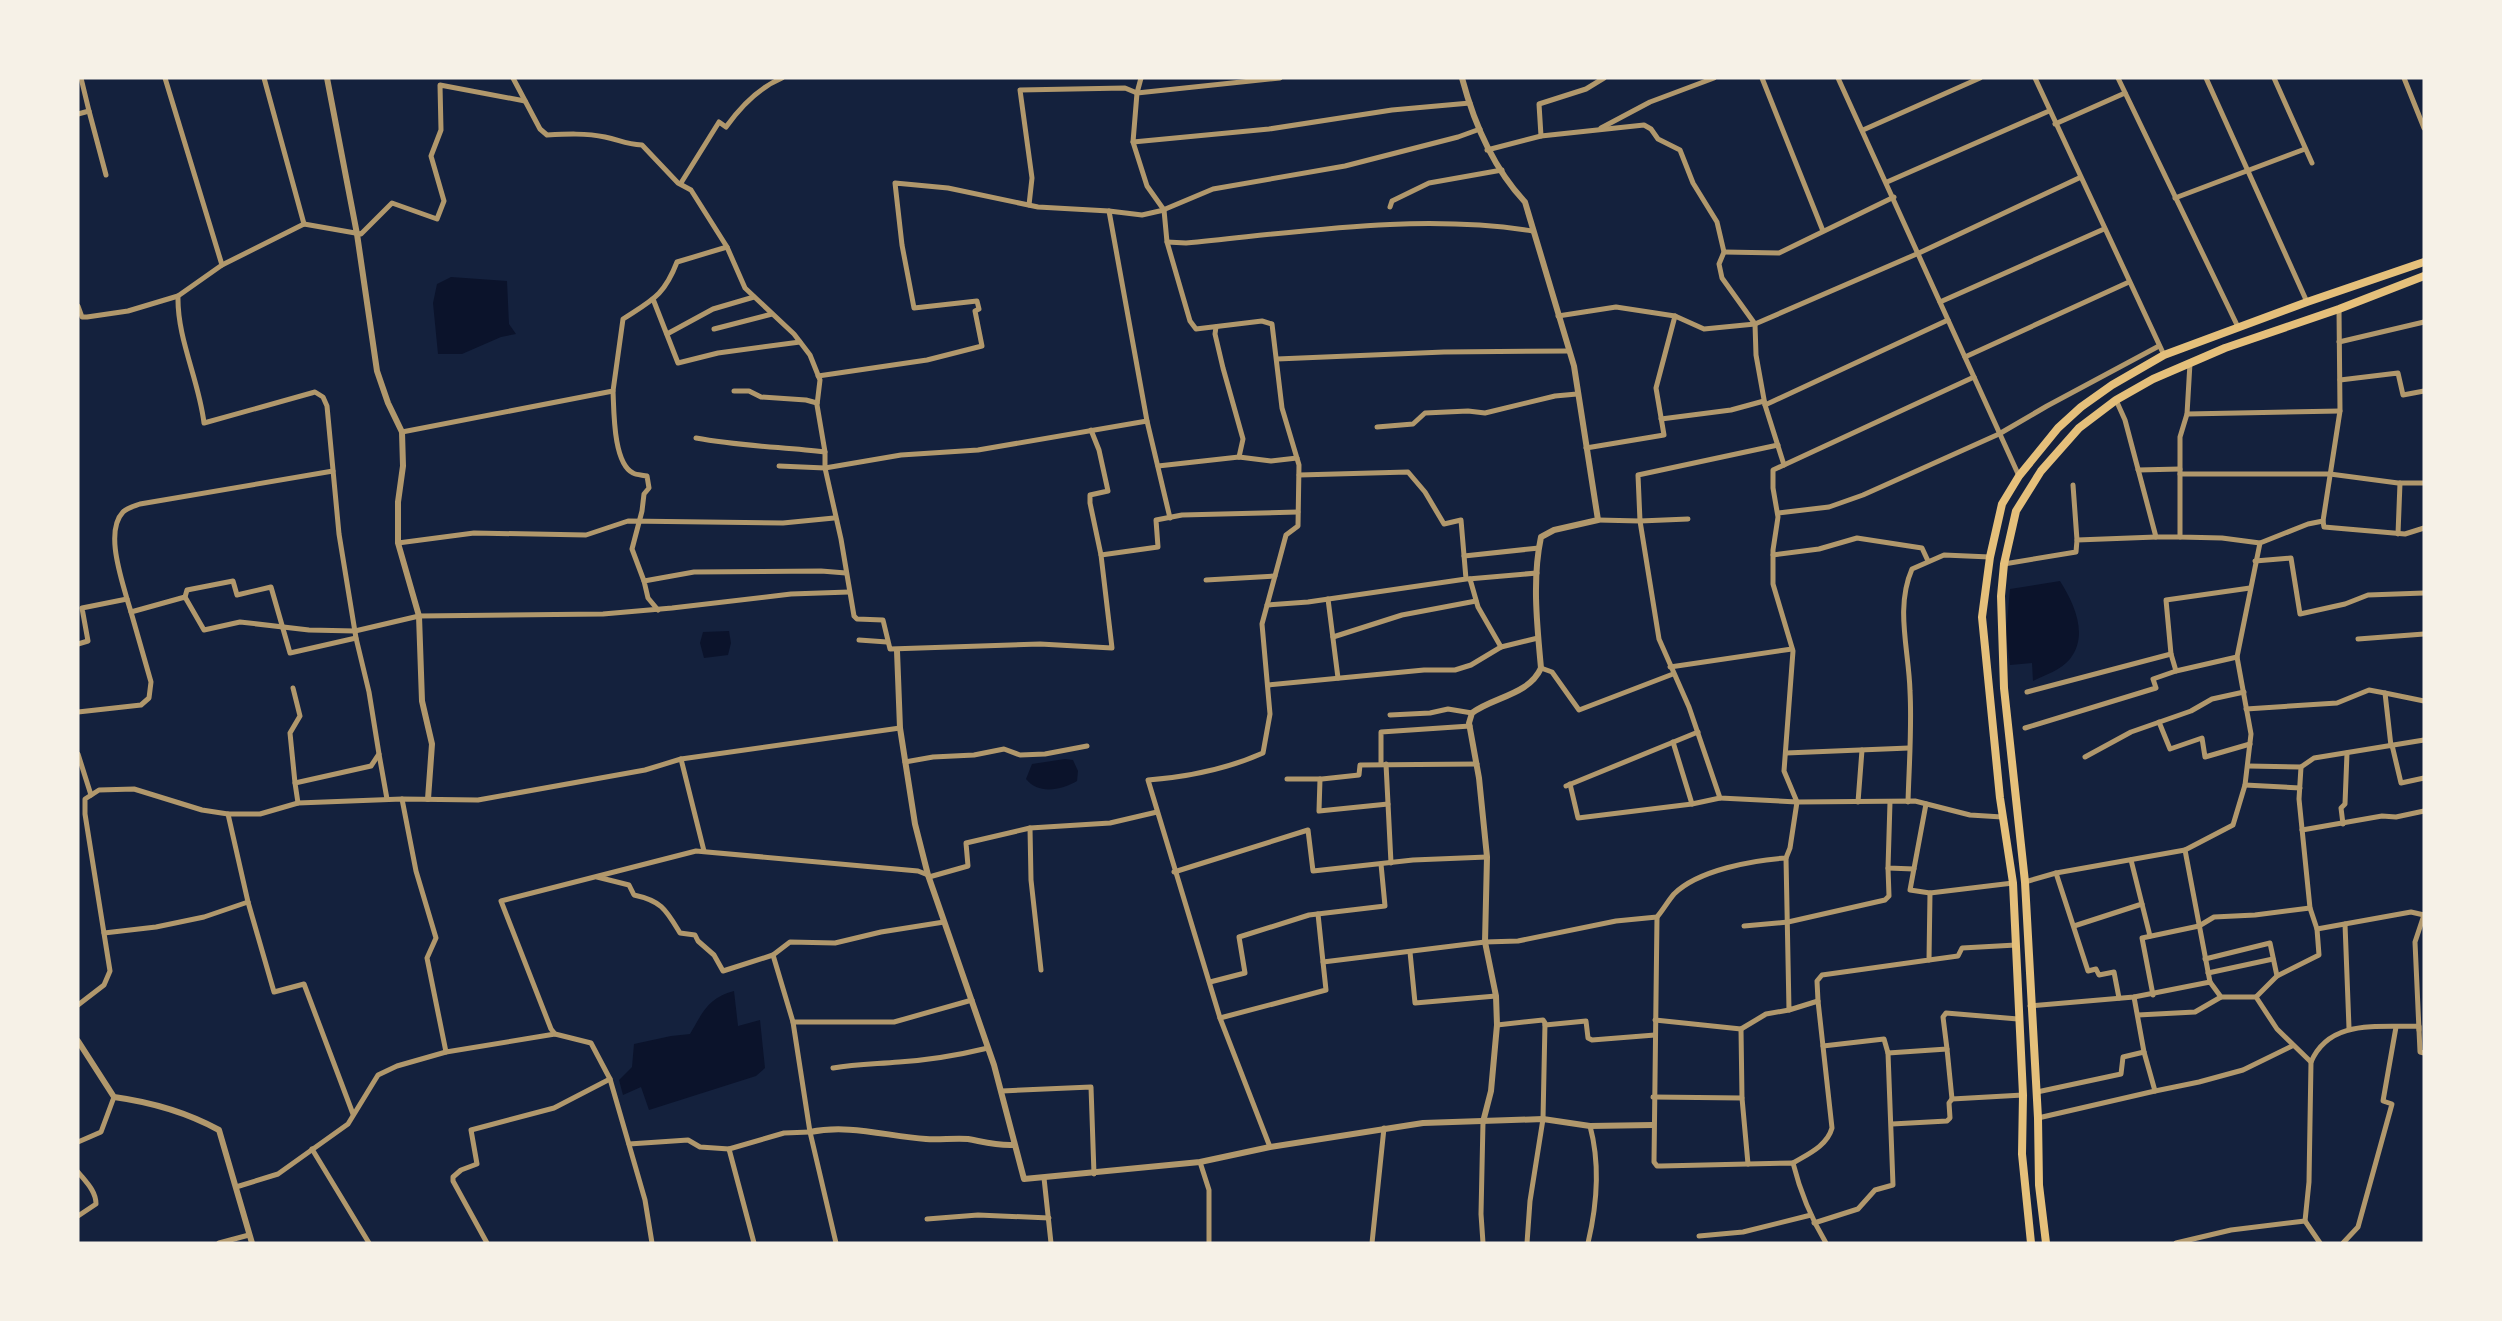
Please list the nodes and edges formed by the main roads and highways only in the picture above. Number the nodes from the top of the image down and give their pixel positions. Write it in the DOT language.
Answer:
graph roads {
  1 [pos="2424,262"];
  2 [pos="2424,276"];
  3 [pos="2277,313"];
  4 [pos="2279,330"];
  5 [pos="2058,428"];
  6 [pos="2069,438"];
  7 [pos="2004,688"];
  8 [pos="1989,689"];
  9 [pos="2016,796"];
  10 [pos="2000,798"];
  11 [pos="2031,1243"];
  12 [pos="2046,1243"];
  1 -- 3 [label="highway"];
  2 -- 4 [label="highway"];
  3 -- 4 [label="highway"];
  3 -- 5 [label="highway"];
  4 -- 6 [label="highway"];
  5 -- 6 [label="highway"];
  5 -- 8 [label="highway"];
  6 -- 7 [label="highway"];
  7 -- 8 [label="highway"];
  7 -- 9 [label="highway"];
  8 -- 10 [label="highway"];
  9 -- 10 [label="highway"];
  9 -- 12 [label="highway"];
  10 -- 11 [label="highway"];
}
